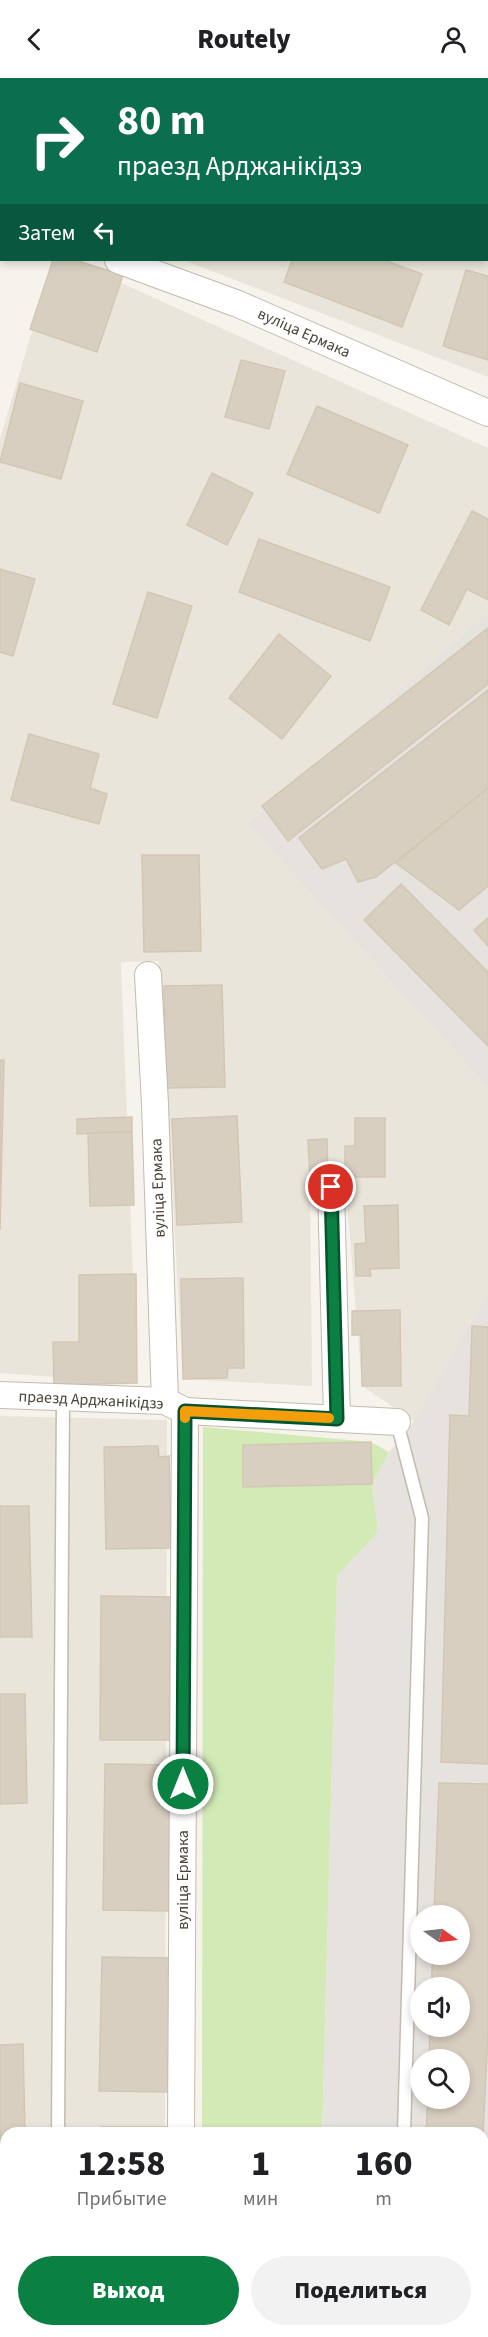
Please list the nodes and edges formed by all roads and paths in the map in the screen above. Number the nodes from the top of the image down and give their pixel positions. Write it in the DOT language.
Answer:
graph roads {
  1 [pos="121,261"];
  2 [pos="488,413"];
  3 [pos="148,975"];
  4 [pos="331,1187"];
  5 [pos="0,1395"];
  6 [pos="63,1398"];
  7 [pos="175,1406"];
  8 [pos="337,1419"];
  9 [pos="397,1422"];
  10 [pos="58,2127"];
  11 [pos="182,2127"];
  12 [pos="404,2127"];
  1 -- 2 [label="street, вуліца Ермака"];
  3 -- 7 [label="street, вуліца Ермака"];
  4 -- 8 [label="street"];
  5 -- 6 [label="street, праезд Арджанікідзэ"];
  6 -- 7 [label="street, праезд Арджанікідзэ"];
  6 -- 10 [label="lane"];
  7 -- 8 [label="street, праезд Арджанікідзэ"];
  7 -- 11 [label="street, вуліца Ермака"];
  8 -- 9 [label="street, праезд Арджанікідзэ"];
  9 -- 12 [label="lane"];
}
